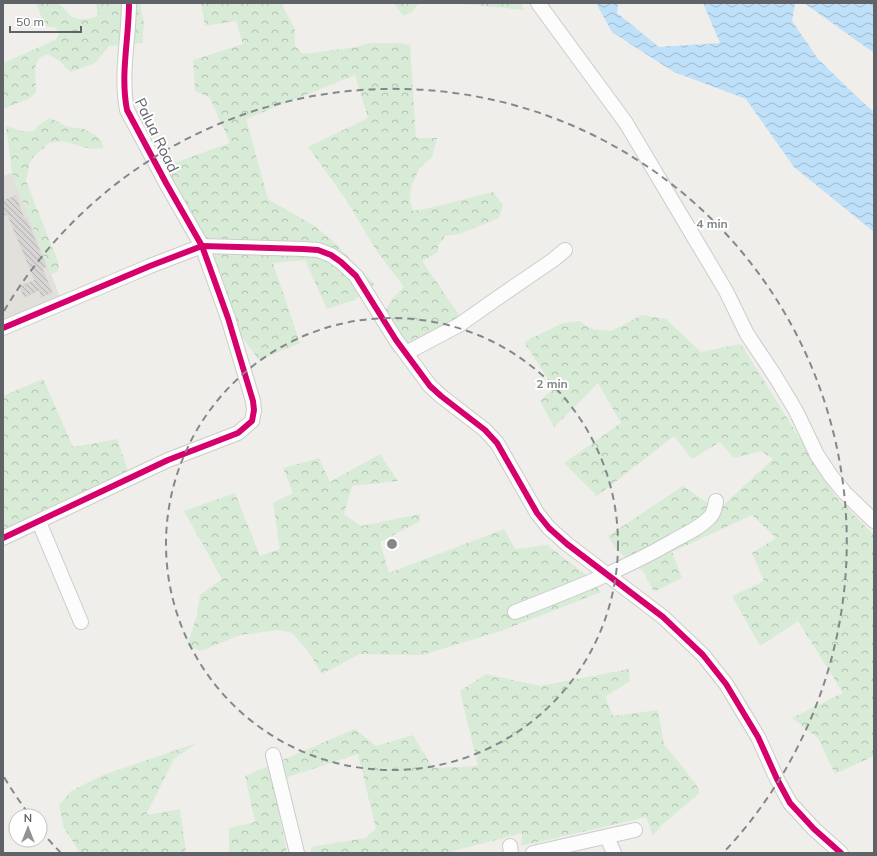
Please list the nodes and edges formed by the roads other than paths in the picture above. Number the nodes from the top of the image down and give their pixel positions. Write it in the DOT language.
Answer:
graph roads {
  1 [pos="129,3"];
  2 [pos="538,3"];
  3 [pos="202,246"];
  4 [pos="565,250"];
  5 [pos="3,328"];
  6 [pos="406,353"];
  7 [pos="716,501"];
  8 [pos="874,521"];
  9 [pos="39,522"];
  10 [pos="3,538"];
  11 [pos="609,575"];
  12 [pos="515,612"];
  13 [pos="81,622"];
  14 [pos="273,755"];
  15 [pos="635,830"];
  16 [pos="607,837"];
  17 [pos="297,853"];
  18 [pos="533,853"];
  19 [pos="614,853"];
  20 [pos="841,853"];
  1 -- 3 [label="street, Palua Road"];
  2 -- 8 [label="street"];
  3 -- 5 [label="street"];
  3 -- 6 [label="street"];
  3 -- 9 [label="street, Palua Road"];
  4 -- 6 [label="street"];
  6 -- 11 [label="street"];
  7 -- 11 [label="street"];
  9 -- 10 [label="street, Palua Road"];
  9 -- 13 [label="street"];
  11 -- 12 [label="street"];
  11 -- 20 [label="street"];
  14 -- 17 [label="street"];
  15 -- 16 [label="street"];
  16 -- 18 [label="street"];
  16 -- 19 [label="street"];
}
